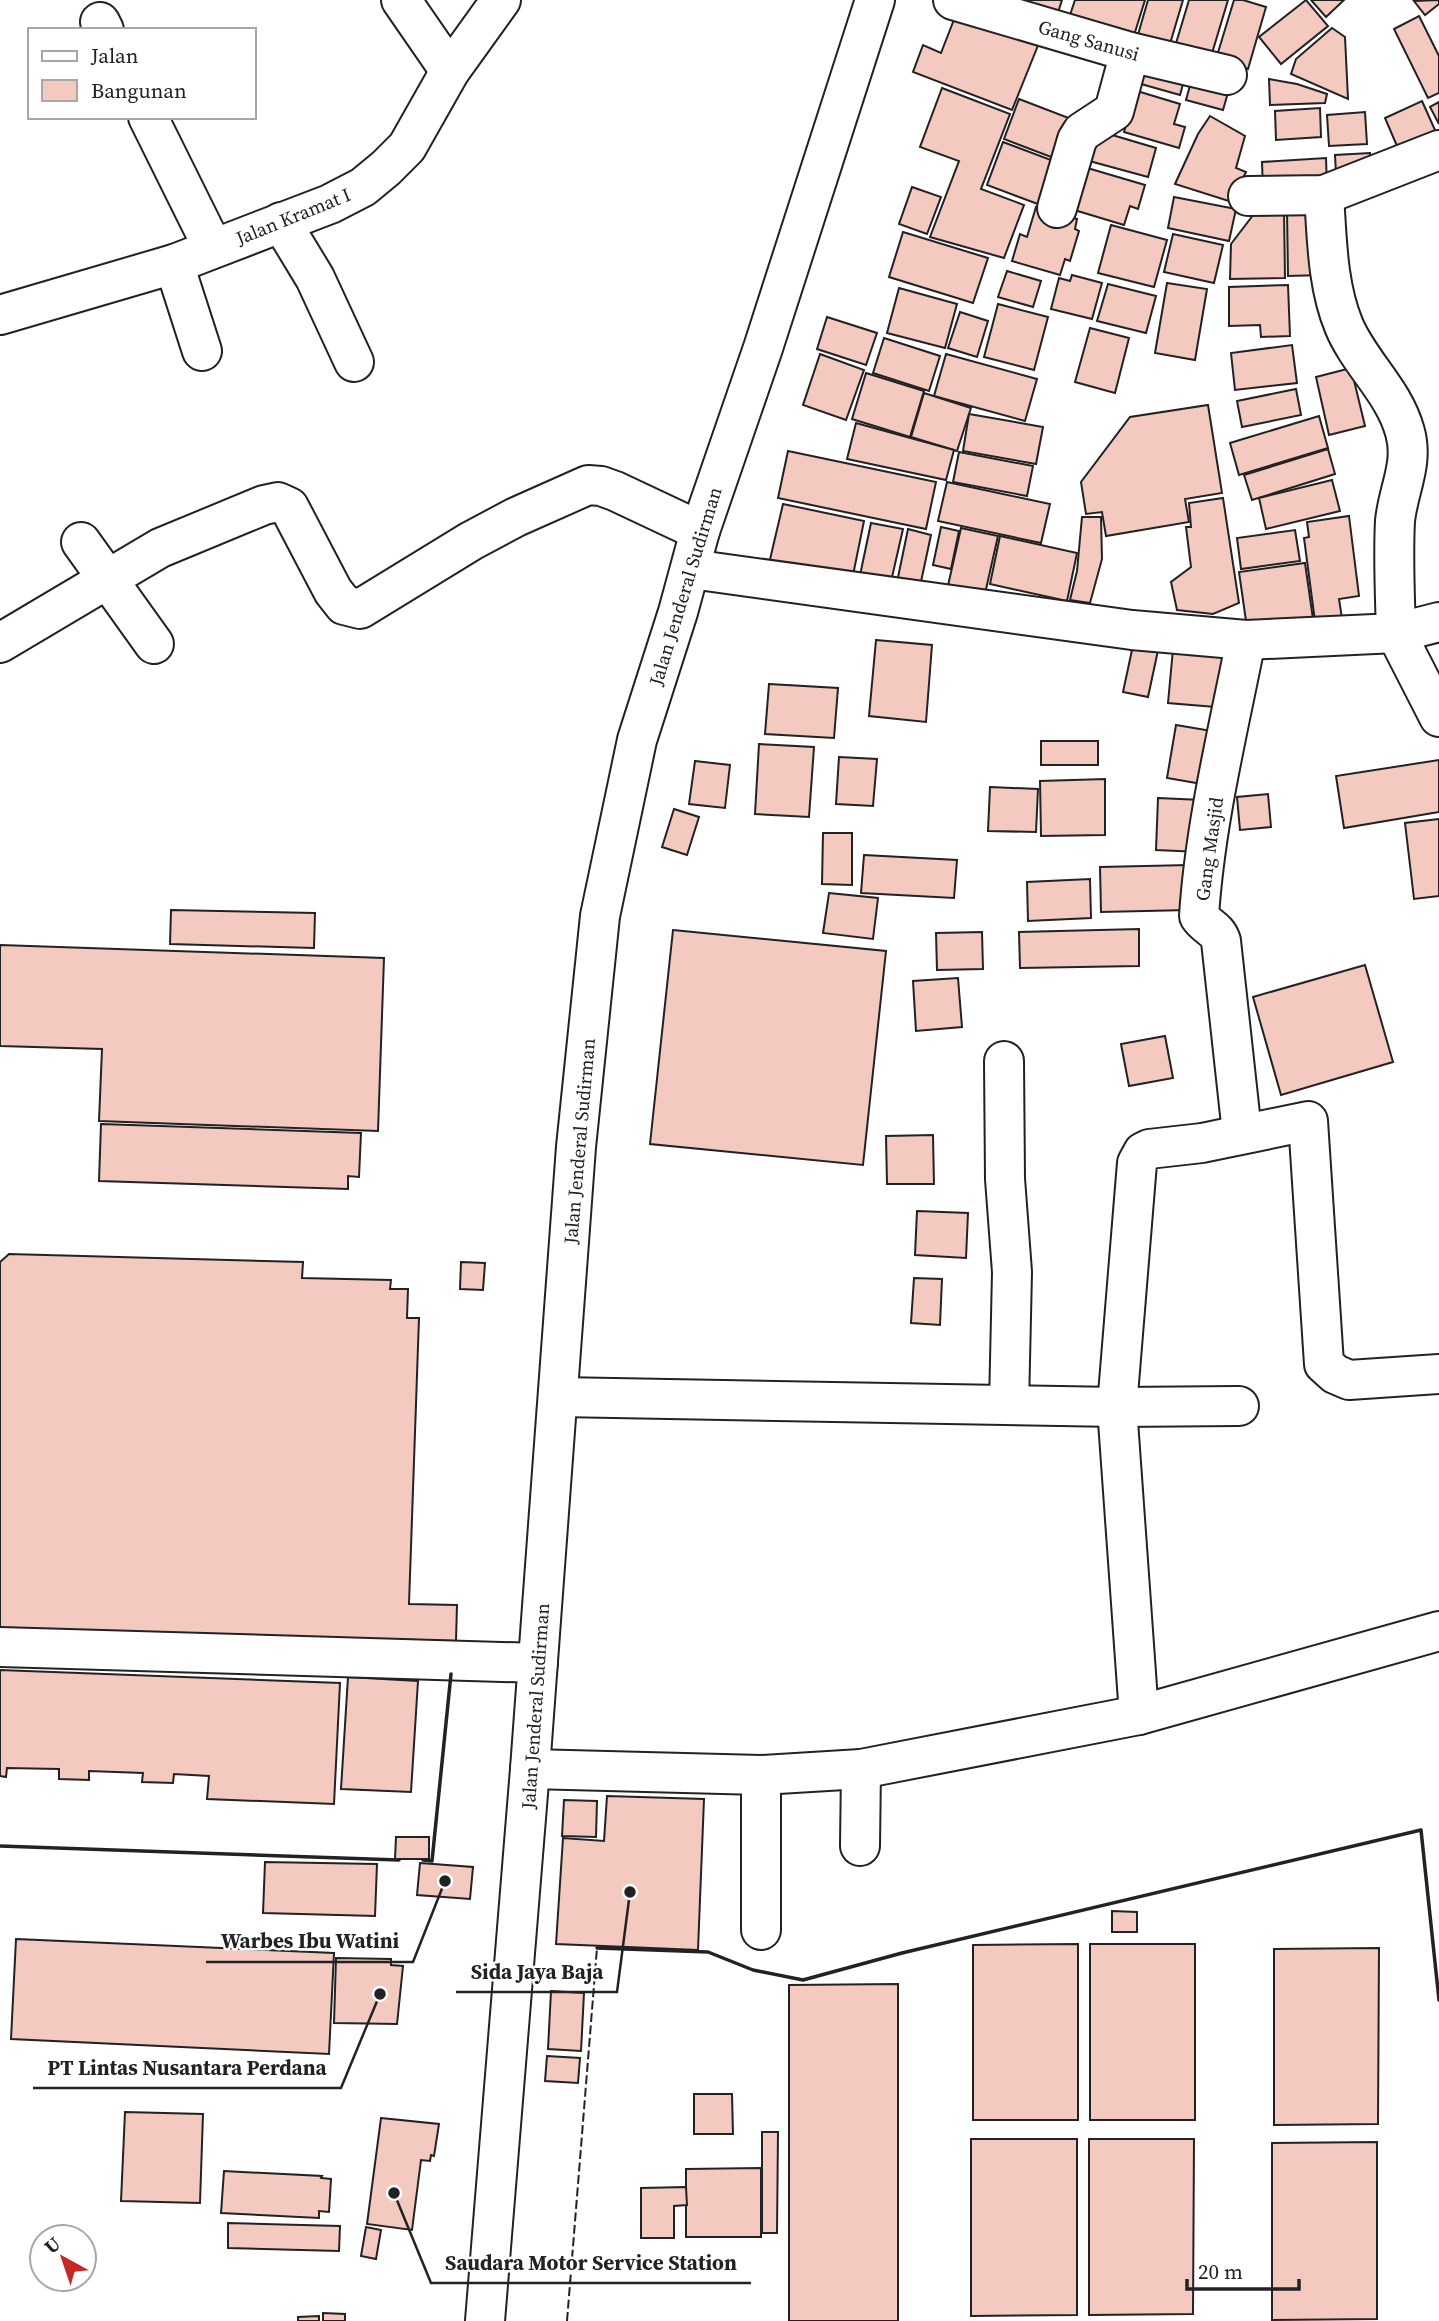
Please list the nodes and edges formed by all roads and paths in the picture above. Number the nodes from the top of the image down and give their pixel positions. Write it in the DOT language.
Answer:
graph roads {
  1 [pos="401,0"];
  2 [pos="501,0"];
  3 [pos="875,0"];
  4 [pos="953,0"];
  5 [pos="1130,52"];
  6 [pos="450,71"];
  7 [pos="1227,75"];
  8 [pos="149,119"];
  9 [pos="1439,150"];
  10 [pos="1324,195"];
  11 [pos="1248,196"];
  12 [pos="1057,208"];
  13 [pos="281,222"];
  14 [pos="213,248"];
  15 [pos="174,264"];
  16 [pos="0,315"];
  17 [pos="202,351"];
  18 [pos="354,362"];
  19 [pos="700,531"];
  20 [pos="81,542"];
  21 [pos="691,569"];
  22 [pos="108,580"];
  23 [pos="1439,622"];
  24 [pos="1396,633"];
  25 [pos="1246,640"];
  26 [pos="0,643"];
  27 [pos="154,644"];
  28 [pos="1439,718"];
  29 [pos="1004,1061"];
  30 [pos="1242,1133"];
  31 [pos="1439,1374"];
  32 [pos="559,1397"];
  33 [pos="1009,1405"];
  34 [pos="1239,1406"];
  35 [pos="1117,1408"];
  36 [pos="1439,1631"];
  37 [pos="0,1647"];
  38 [pos="538,1663"];
  39 [pos="1139,1715"];
  40 [pos="530,1769"];
  41 [pos="862,1769"];
  42 [pos="761,1775"];
  43 [pos="860,1846"];
  44 [pos="761,1930"];
  45 [pos="485,2321"];
  1 -- 6 [label="main road"];
  2 -- 6 [label="main road, Jalan Kramat I"];
  3 -- 19 [label="main road, Jalan Jenderal Sudirman"];
  4 -- 5 [label="main road, Gang Sanusi"];
  5 -- 7 [label="main road, Gang Sanusi"];
  5 -- 12 [label="main road"];
  6 -- 13 [label="main road, Jalan Kramat I"];
  8 -- 14 [label="main road"];
  9 -- 10 [label="main road"];
  10 -- 11 [label="main road"];
  10 -- 24 [label="main road"];
  13 -- 14 [label="main road, Jalan Kramat I"];
  13 -- 18 [label="main road"];
  14 -- 15 [label="main road, Jalan Kramat I"];
  15 -- 16 [label="main road, Jalan Kramat I"];
  15 -- 17 [label="main road"];
  19 -- 21 [label="main road, Jalan Jenderal Sudirman"];
  19 -- 22 [label="main road"];
  20 -- 22 [label="main road"];
  21 -- 25 [label="main road"];
  21 -- 32 [label="main road, Jalan Jenderal Sudirman"];
  22 -- 26 [label="main road"];
  22 -- 27 [label="main road"];
  23 -- 24 [label="main road"];
  24 -- 25 [label="main road"];
  24 -- 28 [label="main road"];
  25 -- 30 [label="main road, Gang Masjid"];
  29 -- 33 [label="main road"];
  30 -- 31 [label="main road"];
  30 -- 35 [label="main road"];
  32 -- 33 [label="main road"];
  32 -- 38 [label="main road, Jalan Jenderal Sudirman"];
  33 -- 35 [label="main road"];
  34 -- 35 [label="main road"];
  35 -- 39 [label="main road"];
  36 -- 39 [label="main road"];
  37 -- 38 [label="main road"];
  38 -- 40 [label="main road, Jalan Jenderal Sudirman"];
  39 -- 41 [label="main road"];
  40 -- 42 [label="main road"];
  40 -- 45 [label="main road, Jalan Jenderal Sudirman"];
  41 -- 42 [label="main road"];
  41 -- 43 [label="main road"];
  42 -- 44 [label="main road"];
}
